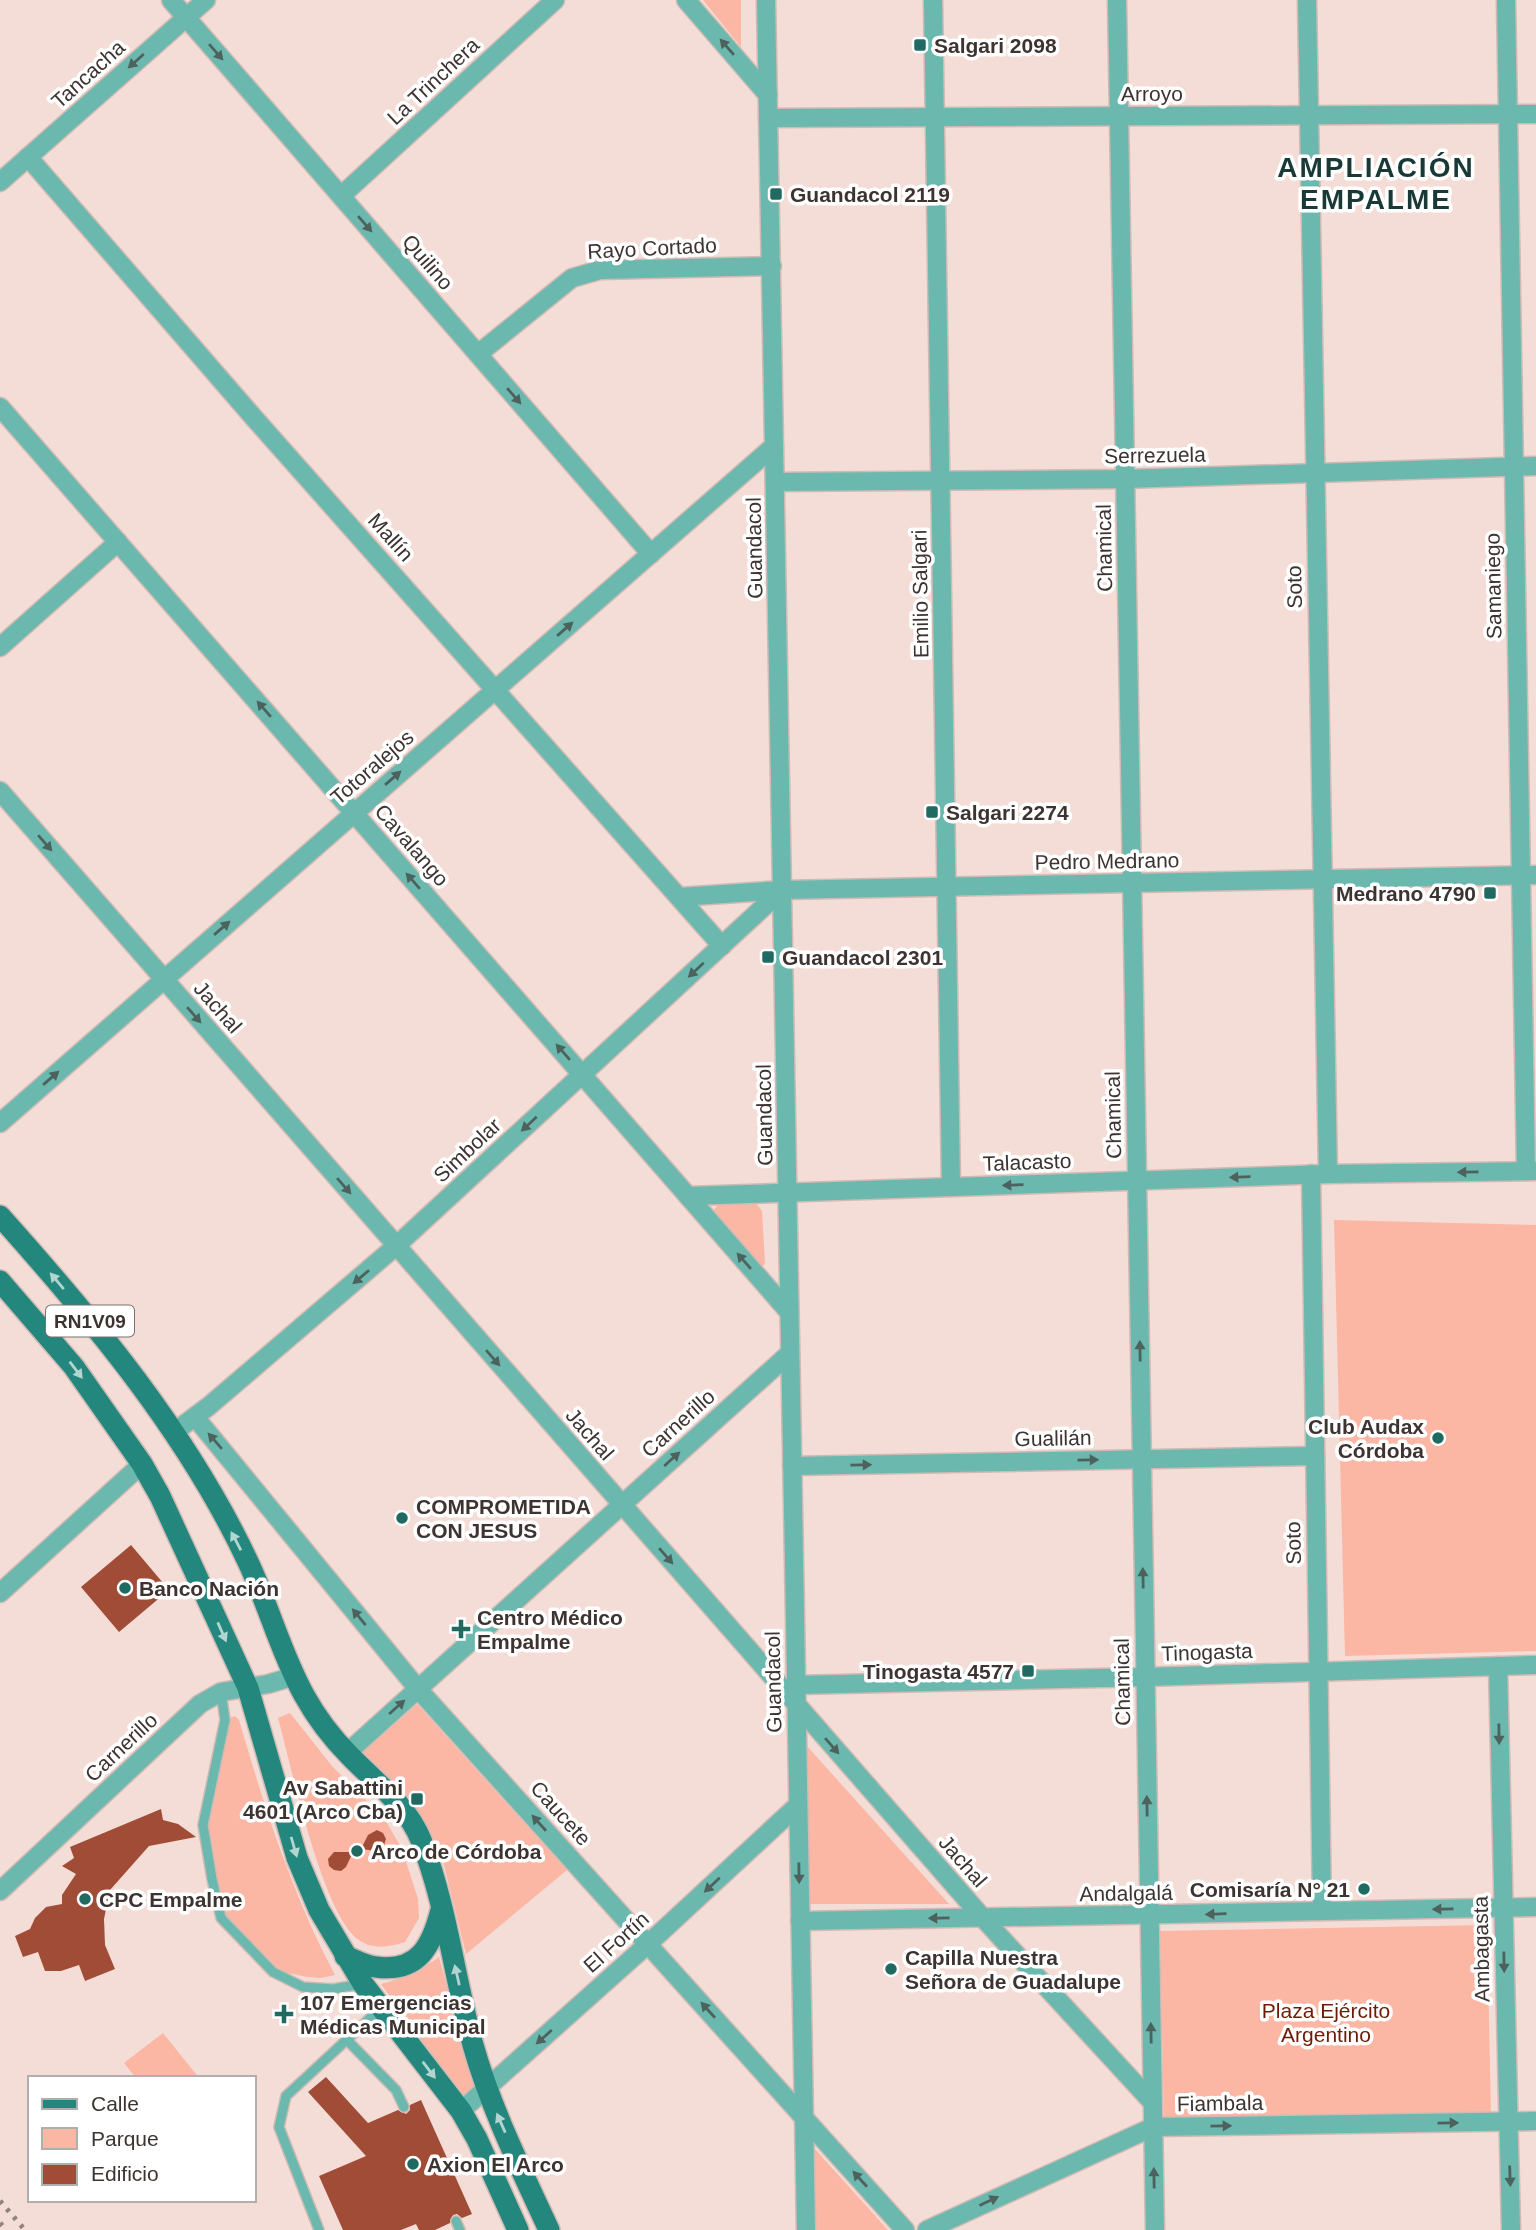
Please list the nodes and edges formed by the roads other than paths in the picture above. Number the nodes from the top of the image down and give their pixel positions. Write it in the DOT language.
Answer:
graph roads {
  1 [pos="171,0"];
  2 [pos="206,0"];
  3 [pos="555,0"];
  4 [pos="686,0"];
  5 [pos="766,0"];
  6 [pos="933,0"];
  7 [pos="1117,0"];
  8 [pos="1307,0"];
  9 [pos="1506,0"];
  10 [pos="186,17"];
  11 [pos="768,94"];
  12 [pos="1507,114"];
  13 [pos="1536,114"];
  14 [pos="1309,115"];
  15 [pos="1119,116"];
  16 [pos="935,117"];
  17 [pos="768,118"];
  18 [pos="28,157"];
  19 [pos="0,182"];
  20 [pos="341,197"];
  21 [pos="772,265"];
  22 [pos="478,354"];
  23 [pos="0,407"];
  24 [pos="774,446"];
  25 [pos="1514,466"];
  26 [pos="1536,466"];
  27 [pos="1315,473"];
  28 [pos="1125,479"];
  29 [pos="775,482"];
  30 [pos="941,482"];
  31 [pos="118,542"];
  32 [pos="651,554"];
  33 [pos="0,647"];
  34 [pos="495,690"];
  35 [pos="0,792"];
  36 [pos="354,813"];
  37 [pos="1528,875"];
  38 [pos="1323,879"];
  39 [pos="1132,883"];
  40 [pos="947,887"];
  41 [pos="782,890"];
  42 [pos="679,897"];
  43 [pos="722,946"];
  44 [pos="164,980"];
  45 [pos="582,1075"];
  46 [pos="0,1123"];
  47 [pos="1531,1171"];
  48 [pos="1319,1174"];
  49 [pos="1137,1181"];
  50 [pos="951,1187"];
  51 [pos="788,1193"];
  52 [pos="688,1196"];
  53 [pos="0,1216"];
  54 [pos="396,1246"];
  55 [pos="0,1281"];
  56 [pos="789,1312"];
  57 [pos="790,1353"];
  58 [pos="195,1417"];
  59 [pos="173,1433"];
  60 [pos="1315,1456"];
  61 [pos="1142,1459"];
  62 [pos="142,1464"];
  63 [pos="792,1466"];
  64 [pos="621,1505"];
  65 [pos="0,1592"];
  66 [pos="1536,1665"];
  67 [pos="1498,1666"];
  68 [pos="1318,1671"];
  69 [pos="295,1676"];
  70 [pos="1145,1677"];
  71 [pos="796,1685"];
  72 [pos="248,1688"];
  73 [pos="418,1689"];
  74 [pos="221,1692"];
  75 [pos="797,1705"];
  76 [pos="347,1753"];
  77 [pos="798,1805"];
  78 [pos="0,1891"];
  79 [pos="1536,1907"];
  80 [pos="442,1908"];
  81 [pos="1503,1908"];
  82 [pos="1322,1911"];
  83 [pos="1149,1916"];
  84 [pos="982,1917"];
  85 [pos="800,1921"];
  86 [pos="648,1944"];
  87 [pos="345,1956"];
  88 [pos="363,1984"];
  89 [pos="381,2008"];
  90 [pos="346,2039"];
  91 [pos="486,2088"];
  92 [pos="1152,2102"];
  93 [pos="404,2107"];
  94 [pos="461,2112"];
  95 [pos="804,2117"];
  96 [pos="1508,2122"];
  97 [pos="1536,2122"];
  98 [pos="1153,2127"];
  99 [pos="319,2230"];
  100 [pos="518,2230"];
  101 [pos="549,2230"];
  102 [pos="806,2230"];
  103 [pos="905,2230"];
  104 [pos="927,2230"];
  105 [pos="1155,2230"];
  106 [pos="1511,2230"];
  1 -- 10 [label="street, Quilino"];
  2 -- 10 [label="street, Tancacha"];
  3 -- 20 [label="street, La Trinchera"];
  11 -- 4 [label="street, one-way"];
  5 -- 11 [label="street, Guandacol"];
  6 -- 16 [label="street, Emilio Salgari"];
  7 -- 15 [label="street, Chamical"];
  8 -- 14 [label="street, Soto"];
  9 -- 12 [label="street, Samaniego"];
  10 -- 18 [label="street, Tancacha, one-way"];
  10 -- 20 [label="street, Quilino, one-way"];
  11 -- 17 [label="street, Guandacol"];
  12 -- 13 [label="street, Arroyo"];
  12 -- 14 [label="street, Arroyo"];
  12 -- 25 [label="street, Samaniego"];
  14 -- 15 [label="street, Arroyo"];
  14 -- 27 [label="street, Soto"];
  15 -- 16 [label="street, Arroyo"];
  15 -- 28 [label="street, Chamical"];
  16 -- 17 [label="street, Arroyo"];
  16 -- 30 [label="street, Emilio Salgari"];
  17 -- 21 [label="street, Guandacol"];
  18 -- 19 [label="street, Tancacha"];
  18 -- 34 [label="street, Mallín"];
  20 -- 22 [label="street, Quilino, one-way"];
  21 -- 22 [label="street, Rayo Cortado"];
  21 -- 24 [label="street, Guandacol"];
  22 -- 32 [label="street, Quilino, one-way"];
  23 -- 31 [label="street, Cavalango"];
  24 -- 29 [label="street, Guandacol"];
  24 -- 32 [label="street, Totoralejos"];
  25 -- 26 [label="street, Serrezuela"];
  25 -- 27 [label="street, Serrezuela"];
  25 -- 37 [label="street, Samaniego"];
  27 -- 28 [label="street, Serrezuela"];
  27 -- 38 [label="street, Soto"];
  28 -- 30 [label="street, Serrezuela"];
  28 -- 39 [label="street, Chamical"];
  29 -- 30 [label="street, Serrezuela"];
  29 -- 41 [label="street, Guandacol"];
  30 -- 40 [label="street, Emilio Salgari"];
  31 -- 33 [label="street"];
  36 -- 31 [label="street, Cavalango, one-way"];
  34 -- 32 [label="street, Totoralejos, one-way"];
  36 -- 34 [label="street, Totoralejos, one-way"];
  34 -- 42 [label="street, Mallín"];
  35 -- 44 [label="street, Jachal, one-way"];
  44 -- 36 [label="street, Totoralejos, one-way"];
  45 -- 36 [label="street, Cavalango, one-way"];
  37 -- 38 [label="street, Pedro Medrano"];
  37 -- 47 [label="street, Samaniego"];
  38 -- 39 [label="street, Pedro Medrano"];
  38 -- 48 [label="street, Soto"];
  39 -- 40 [label="street, Pedro Medrano"];
  39 -- 49 [label="street, Chamical"];
  40 -- 41 [label="street, Pedro Medrano"];
  40 -- 50 [label="street, Emilio Salgari"];
  41 -- 42 [label="street, Pedro Medrano"];
  41 -- 43 [label="street, Simbolar"];
  41 -- 51 [label="street, Guandacol"];
  42 -- 43 [label="street, Mallín"];
  43 -- 45 [label="street, Simbolar, one-way"];
  46 -- 44 [label="street, Totoralejos, one-way"];
  44 -- 54 [label="street, Jachal, one-way"];
  45 -- 52 [label="street, Cavalango"];
  45 -- 54 [label="street, Simbolar, one-way"];
  47 -- 48 [label="street, Talacasto, one-way"];
  48 -- 49 [label="street, Talacasto, one-way"];
  48 -- 60 [label="street, Soto"];
  49 -- 50 [label="street, Talacasto, one-way"];
  61 -- 49 [label="street, Chamical, one-way"];
  50 -- 51 [label="street, Talacasto"];
  51 -- 52 [label="street, Talacasto"];
  51 -- 56 [label="street, Guandacol"];
  56 -- 52 [label="street, Cavalango, one-way"];
  59 -- 53 [label="main road, RN1V09, one-way"];
  54 -- 58 [label="street, Simbolar, one-way"];
  54 -- 64 [label="street, Jachal, one-way"];
  55 -- 62 [label="main road, RN1V09, one-way"];
  56 -- 57 [label="street, Guandacol"];
  57 -- 63 [label="street, Guandacol"];
  64 -- 57 [label="street, Carnerillo, one-way"];
  58 -- 59 [label="street, Simbolar"];
  73 -- 58 [label="street, Caucete, one-way"];
  69 -- 59 [label="main road, RN1V09, one-way"];
  60 -- 61 [label="street, Gualilán"];
  60 -- 68 [label="street, Soto"];
  63 -- 61 [label="street, Gualilán, one-way"];
  70 -- 61 [label="street, Chamical, one-way"];
  62 -- 65 [label="street"];
  62 -- 72 [label="main road, RN1V09, one-way"];
  63 -- 71 [label="street, Guandacol"];
  64 -- 73 [label="street, Carnerillo"];
  64 -- 75 [label="street, Jachal, one-way"];
  66 -- 67 [label="street, Tinogasta"];
  67 -- 68 [label="street, Tinogasta"];
  67 -- 81 [label="street, Ambagasta, one-way"];
  68 -- 70 [label="street, Tinogasta"];
  68 -- 82 [label="street, Soto"];
  69 -- 72 [label="street, Carnerillo"];
  69 -- 76 [label="main road, RN1V09"];
  70 -- 71 [label="street, Tinogasta"];
  83 -- 70 [label="street, Chamical, one-way"];
  71 -- 75 [label="street, Guandacol"];
  72 -- 74 [label="street, Carnerillo"];
  72 -- 87 [label="main road, RN1V09, one-way"];
  76 -- 73 [label="street, Carnerillo, one-way"];
  86 -- 73 [label="street, Caucete, one-way"];
  74 -- 78 [label="street, Carnerillo"];
  74 -- 88 [label="lane"];
  75 -- 77 [label="street, Guandacol"];
  75 -- 84 [label="street, Jachal, one-way"];
  76 -- 80 [label="main road, RN1V09"];
  77 -- 85 [label="street, Guandacol, one-way"];
  77 -- 86 [label="street, El Fortín, one-way"];
  79 -- 81 [label="street, Andalgalá"];
  80 -- 87 [label="main road"];
  91 -- 80 [label="main road, RN1V09, one-way"];
  81 -- 82 [label="street, Andalgalá, one-way"];
  81 -- 96 [label="street, Ambagasta, one-way"];
  82 -- 83 [label="street, Andalgalá, one-way"];
  83 -- 84 [label="street, Andalgalá"];
  92 -- 83 [label="street, Chamical, one-way"];
  84 -- 85 [label="street, Andalgalá, one-way"];
  84 -- 92 [label="street, Jachal"];
  85 -- 95 [label="street, Guandacol"];
  86 -- 91 [label="street, El Fortín, one-way"];
  95 -- 86 [label="street, Caucete, one-way"];
  87 -- 88 [label="main road, RN1V09"];
  88 -- 89 [label="main road, RN1V09"];
  89 -- 90 [label="lane"];
  89 -- 94 [label="main road, RN1V09, one-way"];
  90 -- 93 [label="lane"];
  90 -- 99 [label="lane"];
  91 -- 94 [label="street, El Fortín"];
  101 -- 91 [label="main road, RN1V09, one-way"];
  92 -- 98 [label="street, Chamical"];
  94 -- 100 [label="main road, RN1V09"];
  95 -- 102 [label="street, Guandacol"];
  103 -- 95 [label="street, Caucete, one-way"];
  96 -- 97 [label="street, Fiambala"];
  98 -- 96 [label="street, Fiambala, one-way"];
  96 -- 106 [label="street, Ambagasta, one-way"];
  104 -- 98 [label="street, Fiambala, one-way"];
  105 -- 98 [label="street, Chamical, one-way"];
}
